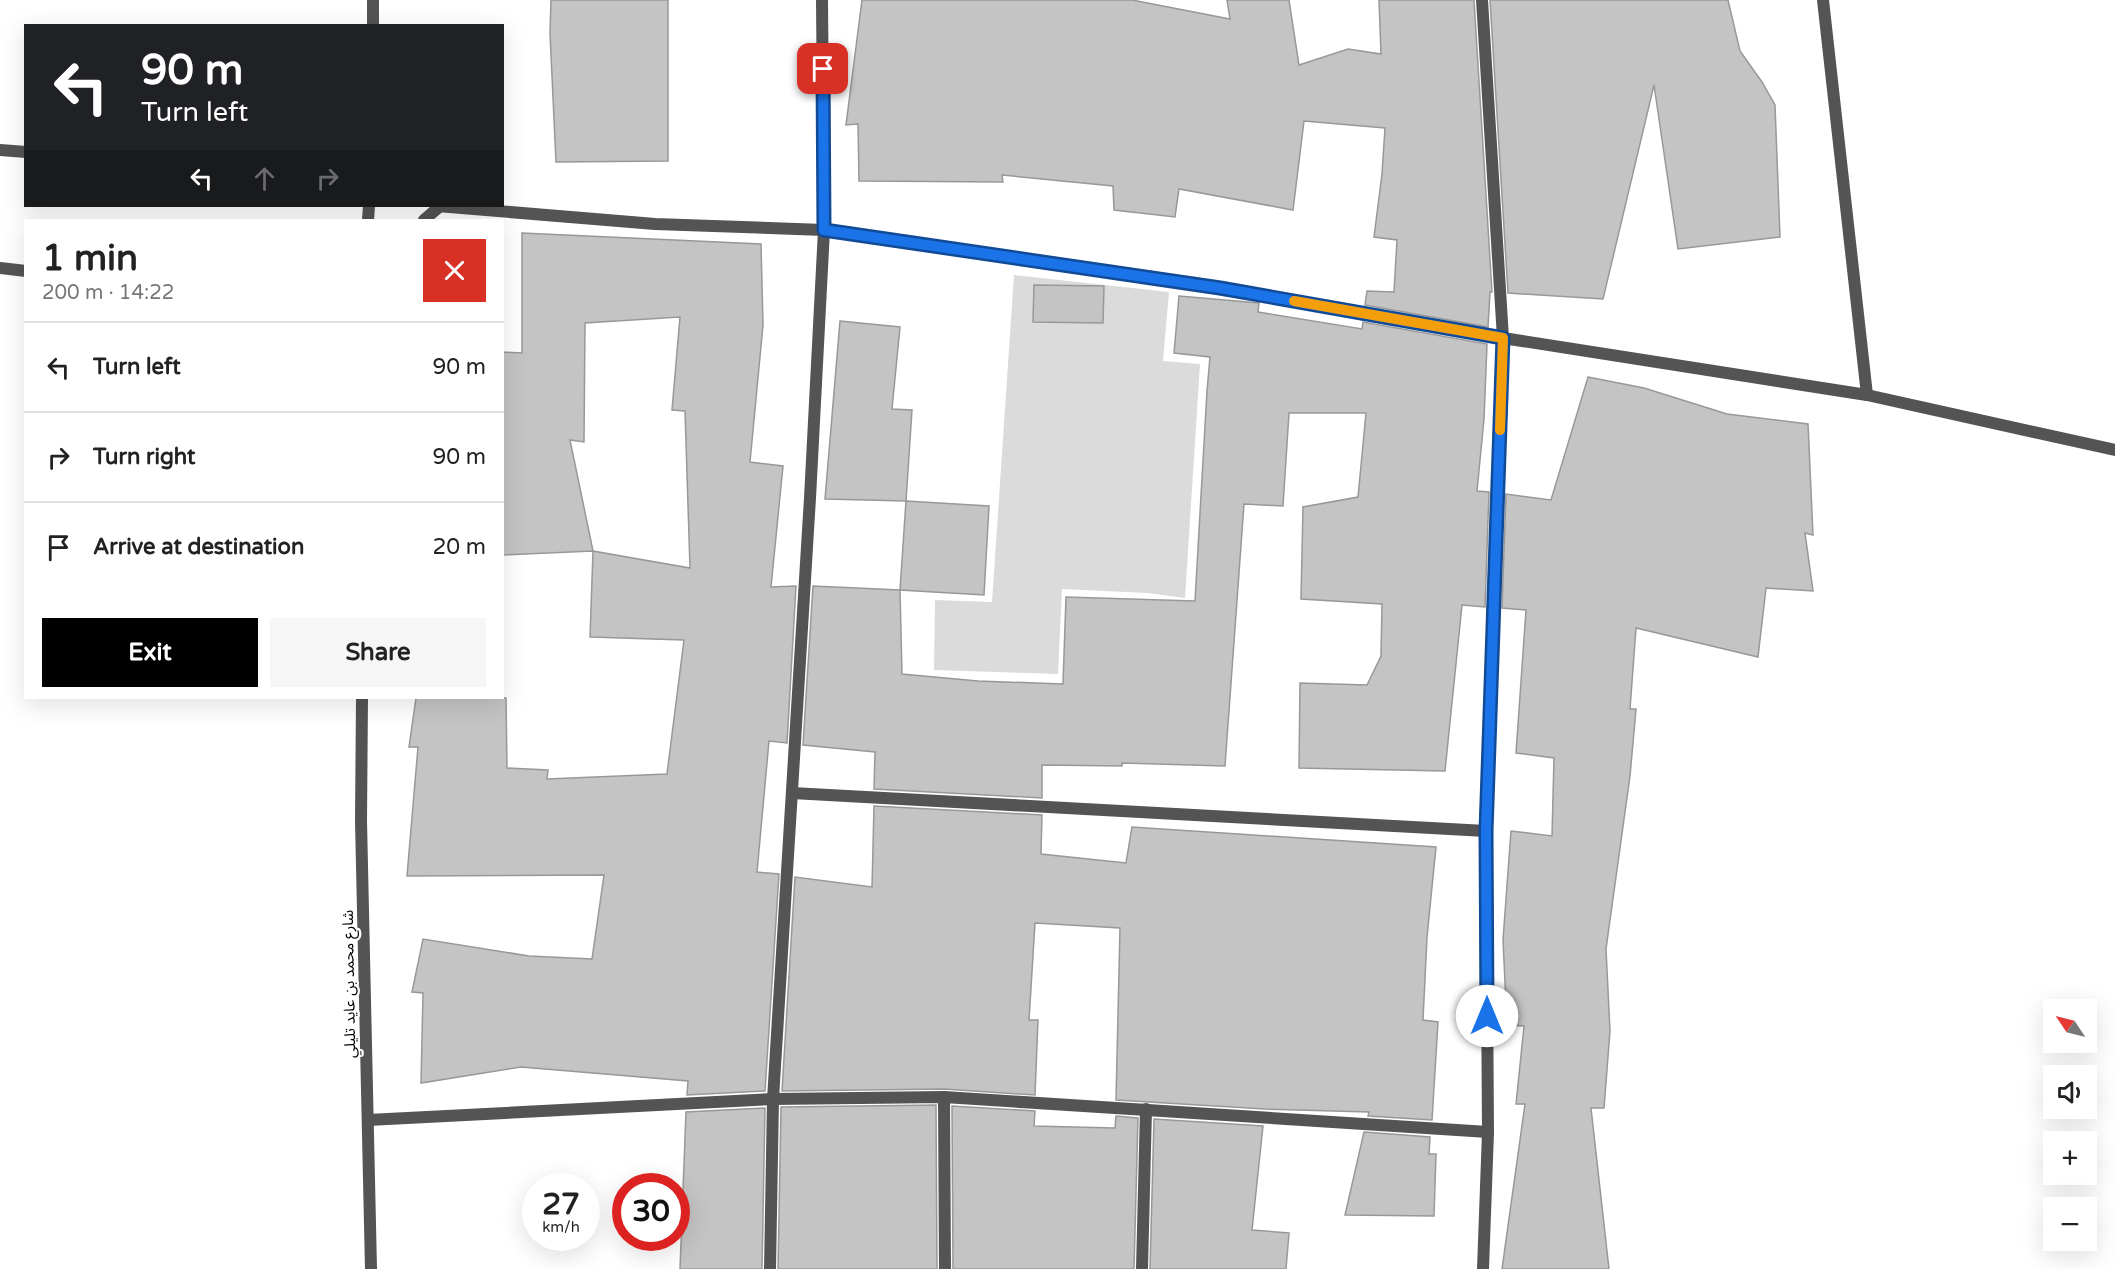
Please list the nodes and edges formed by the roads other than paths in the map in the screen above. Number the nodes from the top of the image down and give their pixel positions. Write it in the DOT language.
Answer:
graph roads {
  1 [pos="374,0"];
  2 [pos="822,0"];
  3 [pos="1482,0"];
  4 [pos="1823,0"];
  5 [pos="373,24"];
  6 [pos="0,150"];
  7 [pos="24,152"];
  8 [pos="437,207"];
  9 [pos="450,207"];
  10 [pos="425,219"];
  11 [pos="824,230"];
  12 [pos="0,268"];
  13 [pos="24,271"];
  14 [pos="1503,338"];
  15 [pos="1867,395"];
  16 [pos="2115,450"];
  17 [pos="362,699"];
  18 [pos="792,794"];
  19 [pos="1486,831"];
  20 [pos="944,1097"];
  21 [pos="773,1099"];
  22 [pos="1146,1108"];
  23 [pos="368,1120"];
  24 [pos="1488,1132"];
  25 [pos="371,1269"];
  26 [pos="770,1269"];
  27 [pos="945,1269"];
  28 [pos="1142,1269"];
  29 [pos="1483,1269"];
  1 -- 5 [label="street"];
  2 -- 11 [label="street"];
  3 -- 14 [label="street"];
  4 -- 15 [label="street"];
  6 -- 7 [label="street"];
  8 -- 10 [label="street"];
  9 -- 11 [label="street"];
  11 -- 14 [label="street"];
  11 -- 18 [label="street"];
  12 -- 13 [label="street"];
  14 -- 15 [label="street"];
  14 -- 19 [label="street"];
  15 -- 16 [label="street"];
  17 -- 23 [label="street, شارع محمد بن عايد تليلي"];
  18 -- 19 [label="street"];
  18 -- 21 [label="street"];
  19 -- 24 [label="street"];
  20 -- 21 [label="street"];
  20 -- 22 [label="street"];
  20 -- 27 [label="street"];
  21 -- 23 [label="street"];
  21 -- 26 [label="street"];
  22 -- 24 [label="street"];
  22 -- 28 [label="street"];
  23 -- 25 [label="street, شارع محمد بن عايد تليلي"];
  24 -- 29 [label="street"];
}
